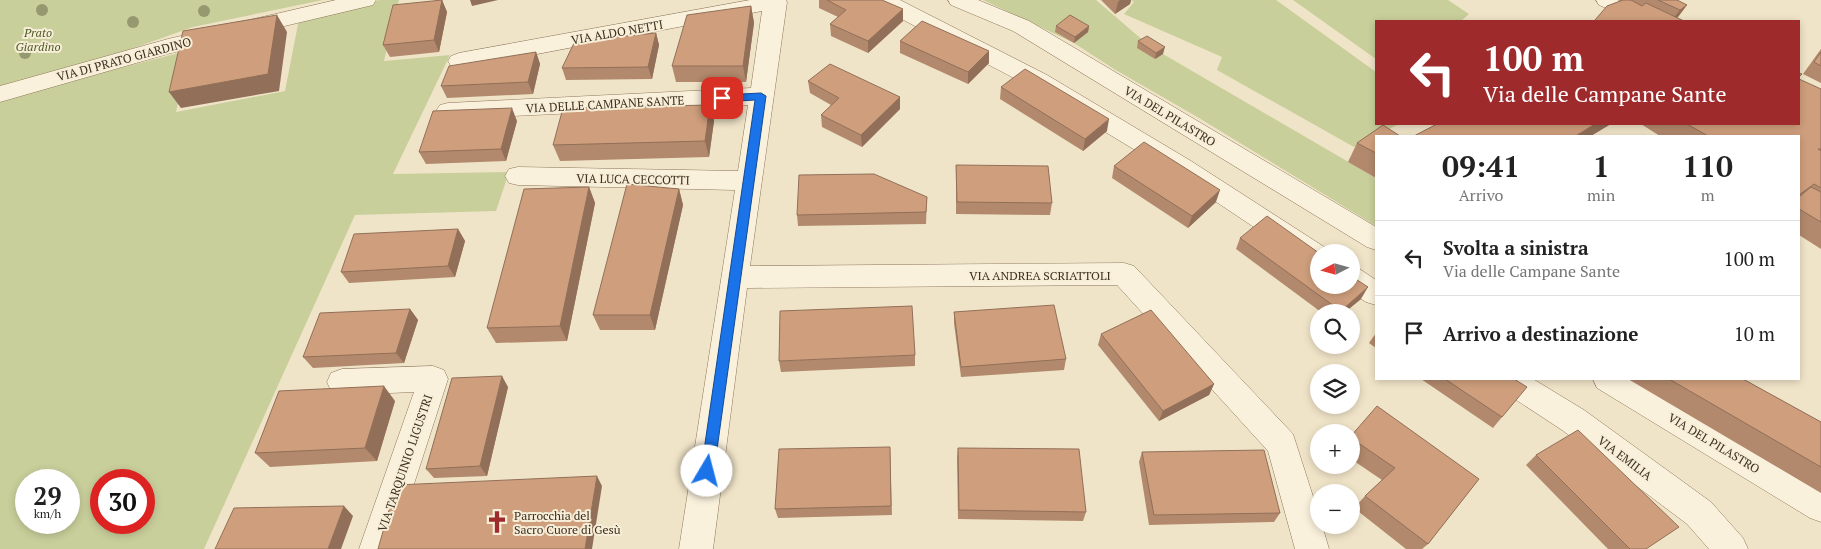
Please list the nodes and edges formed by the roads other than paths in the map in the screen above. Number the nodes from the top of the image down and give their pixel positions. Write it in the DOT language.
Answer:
graph roads {
  1 [pos="365,0"];
  2 [pos="883,0"];
  3 [pos="959,0"];
  4 [pos="1607,0"];
  5 [pos="775,1"];
  6 [pos="1651,20"];
  7 [pos="459,61"];
  8 [pos="0,94"];
  9 [pos="761,96"];
  10 [pos="448,111"];
  11 [pos="518,176"];
  12 [pos="748,181"];
  13 [pos="1375,239"];
  14 [pos="1310,251"];
  15 [pos="734,277"];
  16 [pos="1360,284"];
  17 [pos="1375,293"];
  18 [pos="1511,380"];
  19 [pos="1610,380"];
  20 [pos="342,382"];
  21 [pos="1821,507"];
  22 [pos="376,549"];
  23 [pos="696,549"];
  24 [pos="1312,549"];
  25 [pos="1731,549"];
  1 -- 8 [label="street, VIA DI PRATO GIARDINO"];
  2 -- 14 [label="street"];
  3 -- 13 [label="street, VIA DEL PILASTRO"];
  4 -- 6 [label="street"];
  5 -- 7 [label="street, VIA ALDO NETTI"];
  5 -- 9 [label="street"];
  9 -- 10 [label="street, VIA DELLE CAMPANE SANTE"];
  9 -- 12 [label="street"];
  11 -- 12 [label="street, VIA LUCA CECCOTTI"];
  12 -- 15 [label="street"];
  15 -- 23 [label="street"];
  15 -- 24 [label="street, VIA ANDREA SCRIATTOLI"];
  16 -- 17 [label="street"];
  18 -- 25 [label="street, VIA EMILIA"];
  19 -- 21 [label="street, VIA DEL PILASTRO"];
  20 -- 22 [label="street, VIA TARQUINIO LIGUSTRI"];
}
